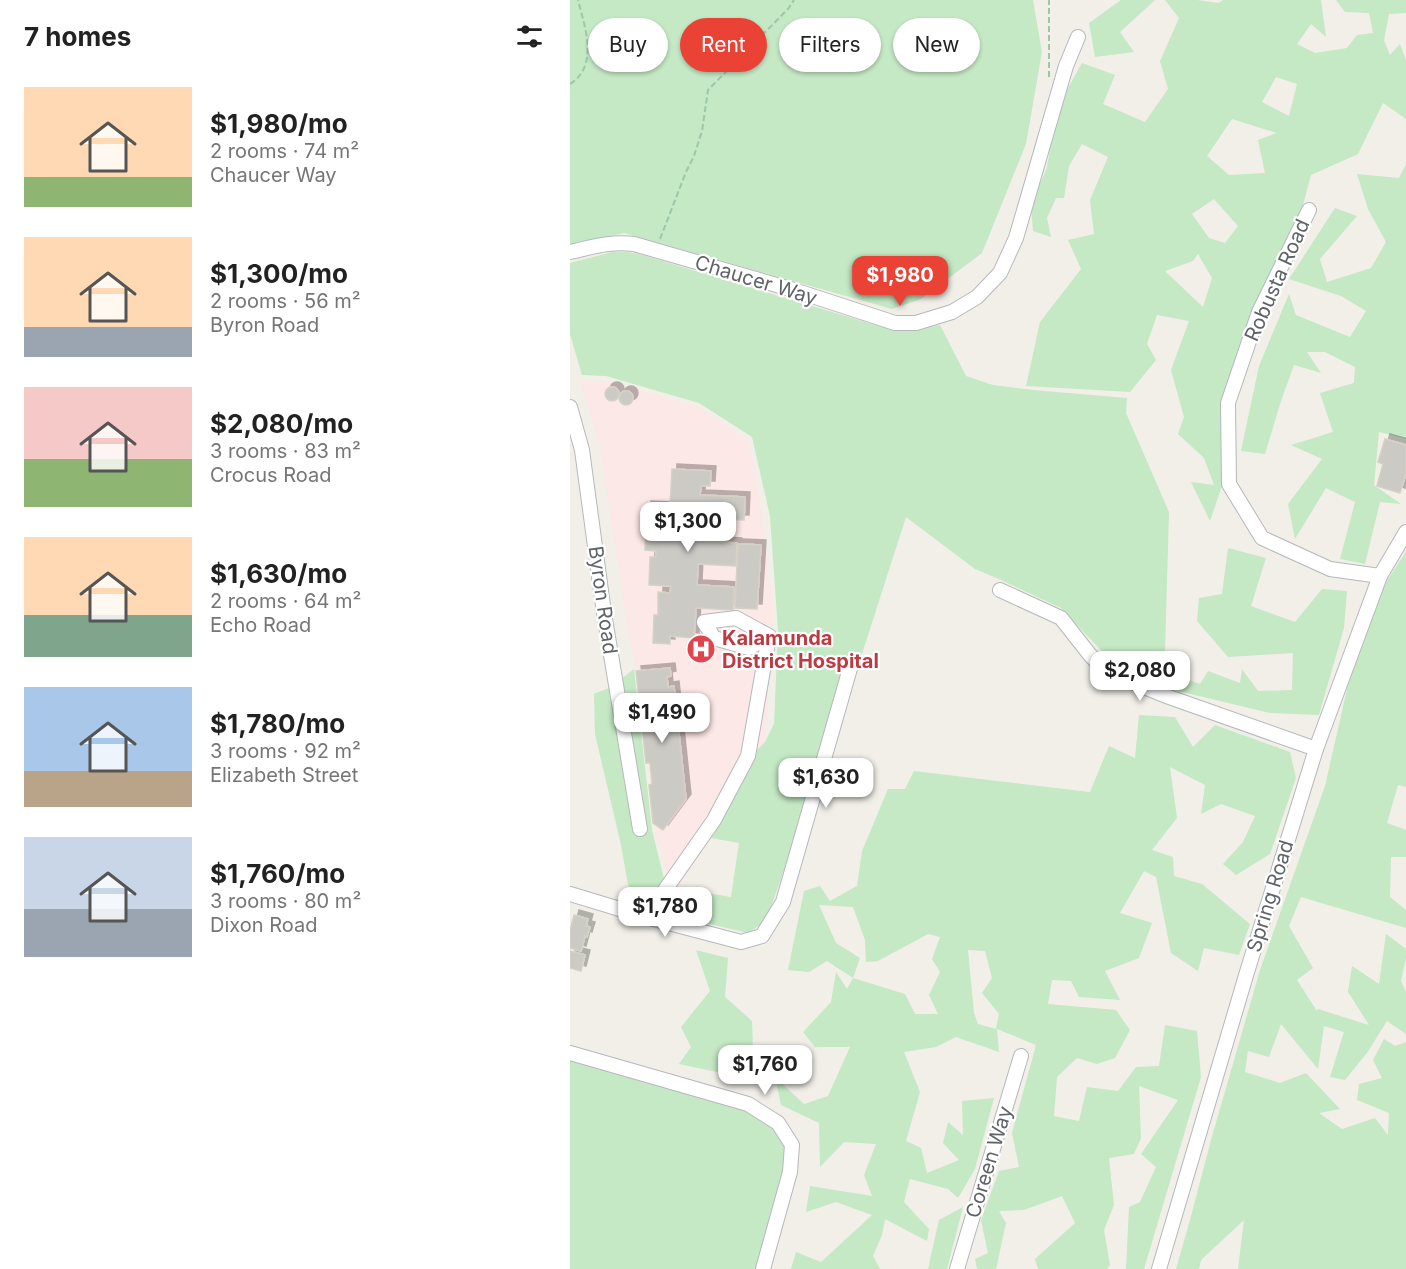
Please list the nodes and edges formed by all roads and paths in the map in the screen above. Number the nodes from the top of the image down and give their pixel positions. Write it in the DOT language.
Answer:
graph roads {
  1 [pos="578,0"];
  2 [pos="794,0"];
  3 [pos="1049,0"];
  4 [pos="1078,37"];
  5 [pos="1049,78"];
  6 [pos="570,84"];
  7 [pos="1309,210"];
  8 [pos="657,250"];
  9 [pos="570,252"];
  10 [pos="570,406"];
  11 [pos="576,450"];
  12 [pos="1406,532"];
  13 [pos="1380,576"];
  14 [pos="1000,590"];
  15 [pos="769,636"];
  16 [pos="851,665"];
  17 [pos="1316,749"];
  18 [pos="640,829"];
  19 [pos="570,894"];
  20 [pos="646,917"];
  21 [pos="570,1053"];
  22 [pos="1021,1056"];
  23 [pos="763,1269"];
  24 [pos="957,1269"];
  25 [pos="1159,1269"];
  1 -- 6 [label="path"];
  2 -- 8 [label="path"];
  3 -- 5 [label="path"];
  4 -- 8 [label="street, Chaucer Way"];
  7 -- 13 [label="street, Robusta Road"];
  8 -- 9 [label="street, Chaucer Way"];
  10 -- 11 [label="street, Byron Road"];
  11 -- 18 [label="street, Byron Road"];
  12 -- 13 [label="street, Spring Road"];
  13 -- 17 [label="street, Spring Road"];
  14 -- 17 [label="street"];
  15 -- 20 [label="street"];
  16 -- 20 [label="street"];
  17 -- 25 [label="street, Spring Road"];
  19 -- 20 [label="street"];
  21 -- 23 [label="street"];
  22 -- 24 [label="street, Coreen Way"];
}
